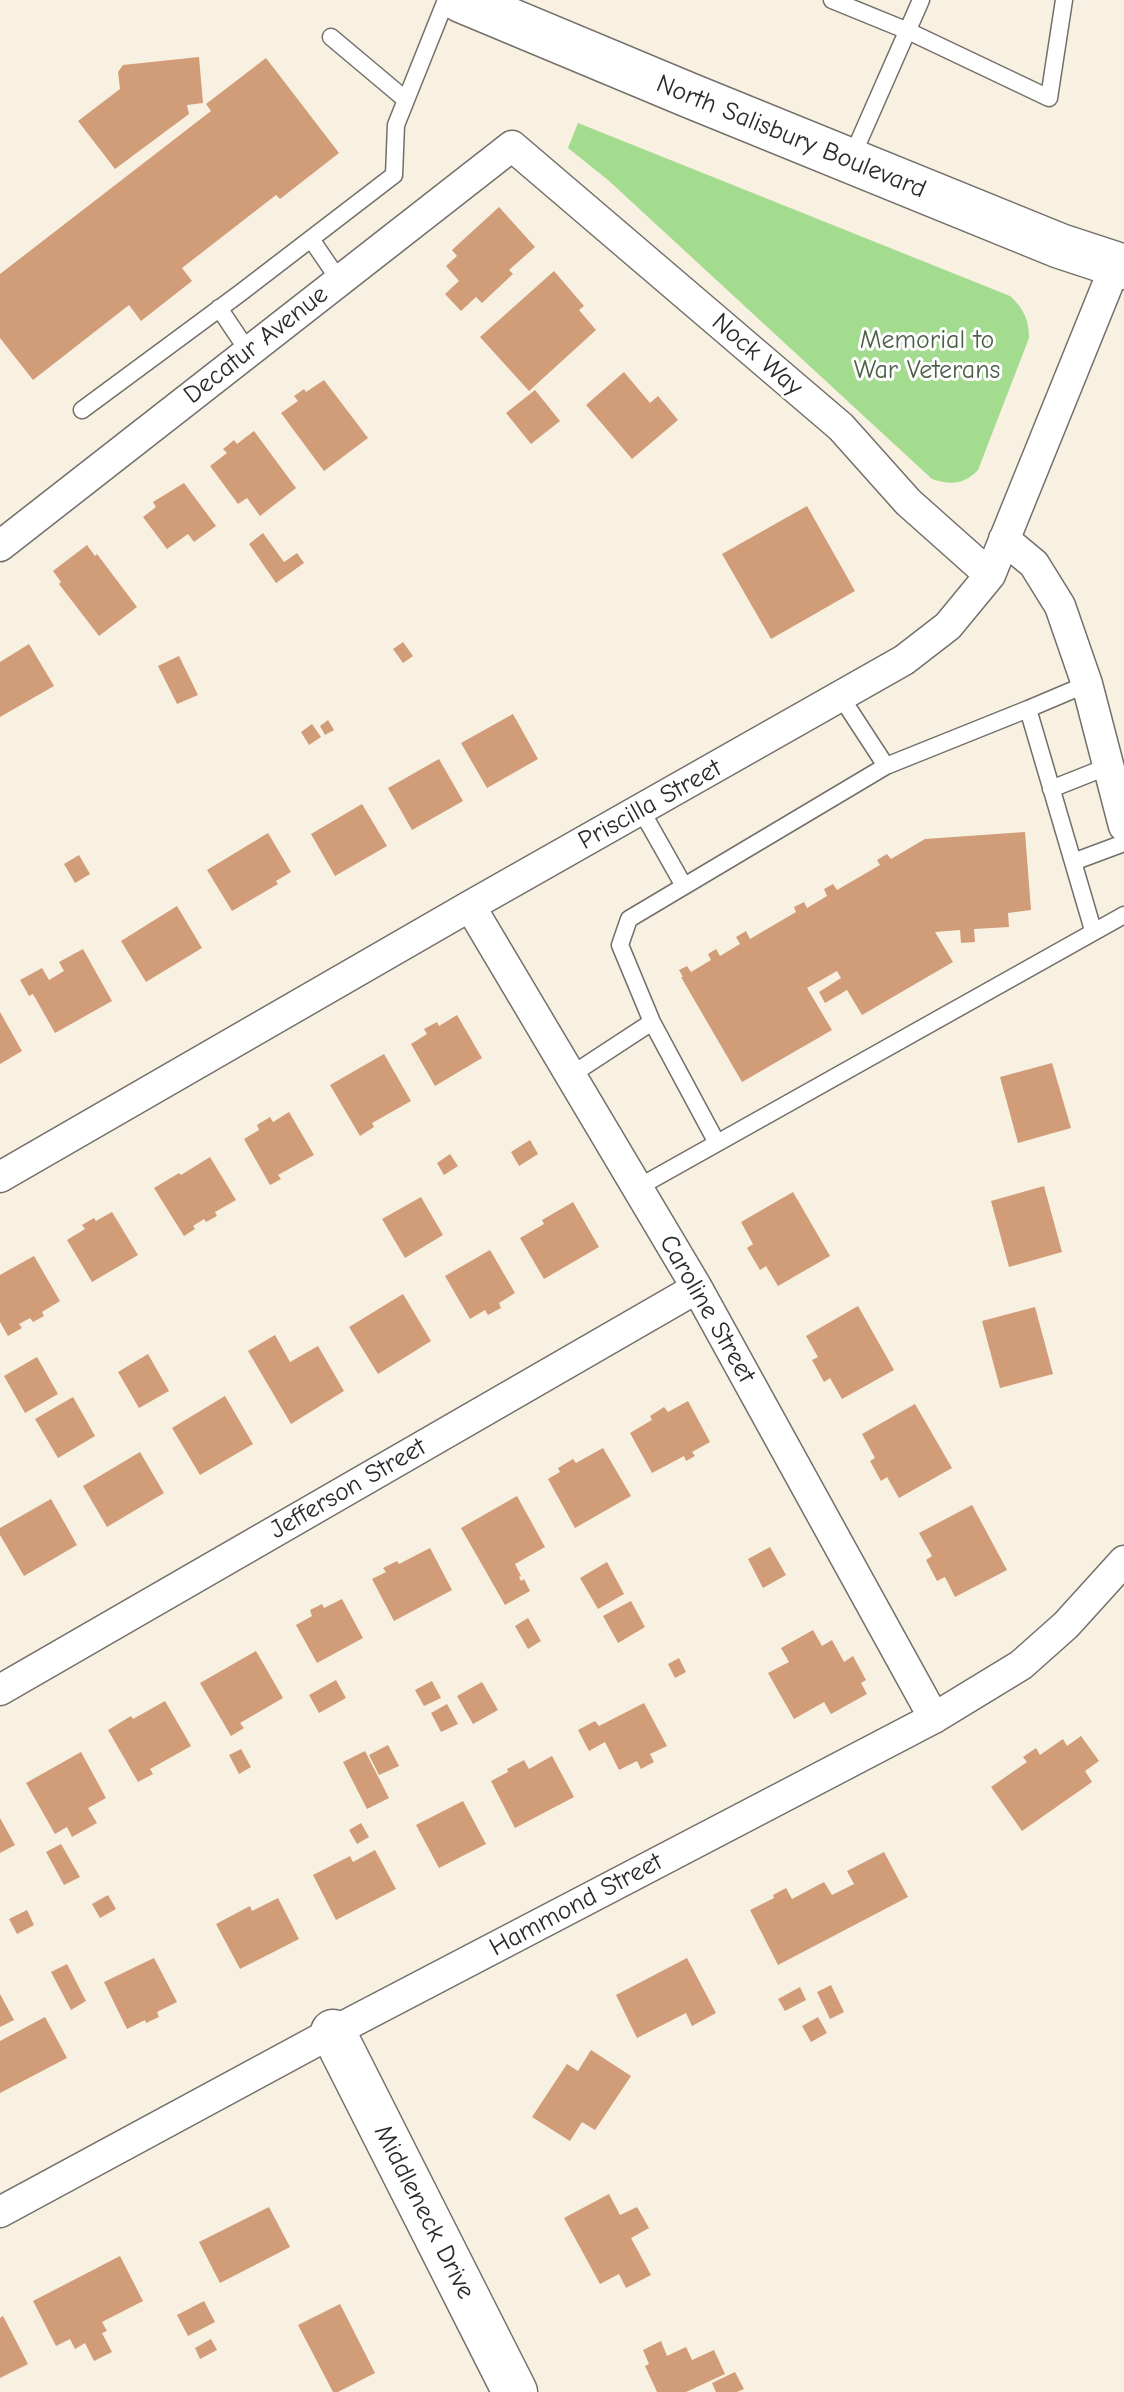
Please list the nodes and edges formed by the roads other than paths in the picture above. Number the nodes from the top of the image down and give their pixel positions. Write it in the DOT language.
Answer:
graph roads {
  1 [pos="446,0"];
  2 [pos="461,0"];
  3 [pos="832,0"];
  4 [pos="921,0"];
  5 [pos="1064,0"];
  6 [pos="908,31"];
  7 [pos="331,37"];
  8 [pos="406,100"];
  9 [pos="512,146"];
  10 [pos="850,161"];
  11 [pos="311,239"];
  12 [pos="1120,266"];
  13 [pos="339,280"];
  14 [pos="219,308"];
  15 [pos="248,351"];
  16 [pos="82,410"];
  17 [pos="1004,539"];
  18 [pos="0,546"];
  19 [pos="990,575"];
  20 [pos="1087,684"];
  21 [pos="841,697"];
  22 [pos="1028,709"];
  23 [pos="886,766"];
  24 [pos="1109,766"];
  25 [pos="1051,789"];
  26 [pos="641,810"];
  27 [pos="1124,826"];
  28 [pos="1124,843"];
  29 [pos="1073,862"];
  30 [pos="684,886"];
  31 [pos="470,906"];
  32 [pos="1124,915"];
  33 [pos="1093,930"];
  34 [pos="652,1022"];
  35 [pos="571,1075"];
  36 [pos="717,1143"];
  37 [pos="0,1177"];
  38 [pos="637,1188"];
  39 [pos="697,1288"];
  40 [pos="1124,1561"];
  41 [pos="0,1690"];
  42 [pos="934,1718"];
  43 [pos="333,2032"];
  44 [pos="0,2212"];
  45 [pos="515,2392"];
  1 -- 8 [label="lane"];
  2 -- 10 [label="main road, North Salisbury Boulevard"];
  3 -- 6 [label="lane"];
  4 -- 6 [label="lane"];
  5 -- 6 [label="lane"];
  6 -- 10 [label="lane"];
  7 -- 8 [label="lane"];
  8 -- 11 [label="lane"];
  9 -- 13 [label="street, Decatur Avenue"];
  9 -- 19 [label="street, Nock Way"];
  10 -- 12 [label="main road, North Salisbury Boulevard"];
  11 -- 13 [label="lane"];
  11 -- 14 [label="lane"];
  12 -- 17 [label="street, Priscilla Street"];
  13 -- 15 [label="street, Decatur Avenue"];
  14 -- 15 [label="lane"];
  14 -- 16 [label="lane"];
  15 -- 18 [label="street, Decatur Avenue"];
  17 -- 19 [label="street, Priscilla Street"];
  17 -- 20 [label="street"];
  19 -- 21 [label="street, Priscilla Street"];
  20 -- 22 [label="lane"];
  20 -- 24 [label="street"];
  21 -- 23 [label="lane"];
  21 -- 26 [label="street, Priscilla Street"];
  22 -- 23 [label="lane"];
  22 -- 25 [label="lane"];
  23 -- 30 [label="lane"];
  24 -- 25 [label="lane"];
  24 -- 27 [label="street"];
  25 -- 29 [label="lane"];
  26 -- 30 [label="lane"];
  26 -- 31 [label="street, Priscilla Street"];
  28 -- 29 [label="lane"];
  29 -- 33 [label="lane"];
  30 -- 34 [label="lane"];
  31 -- 35 [label="street, Caroline Street"];
  31 -- 37 [label="street, Priscilla Street"];
  32 -- 33 [label="lane"];
  33 -- 36 [label="lane"];
  34 -- 35 [label="lane"];
  34 -- 36 [label="lane"];
  35 -- 38 [label="street, Caroline Street"];
  36 -- 38 [label="lane"];
  38 -- 39 [label="street, Caroline Street"];
  39 -- 41 [label="street, Jefferson Street"];
  39 -- 42 [label="street, Caroline Street"];
  40 -- 42 [label="street, Hammond Street"];
  42 -- 43 [label="street, Hammond Street"];
  43 -- 44 [label="street, Hammond Street"];
  43 -- 45 [label="main road, Middleneck Drive"];
}
